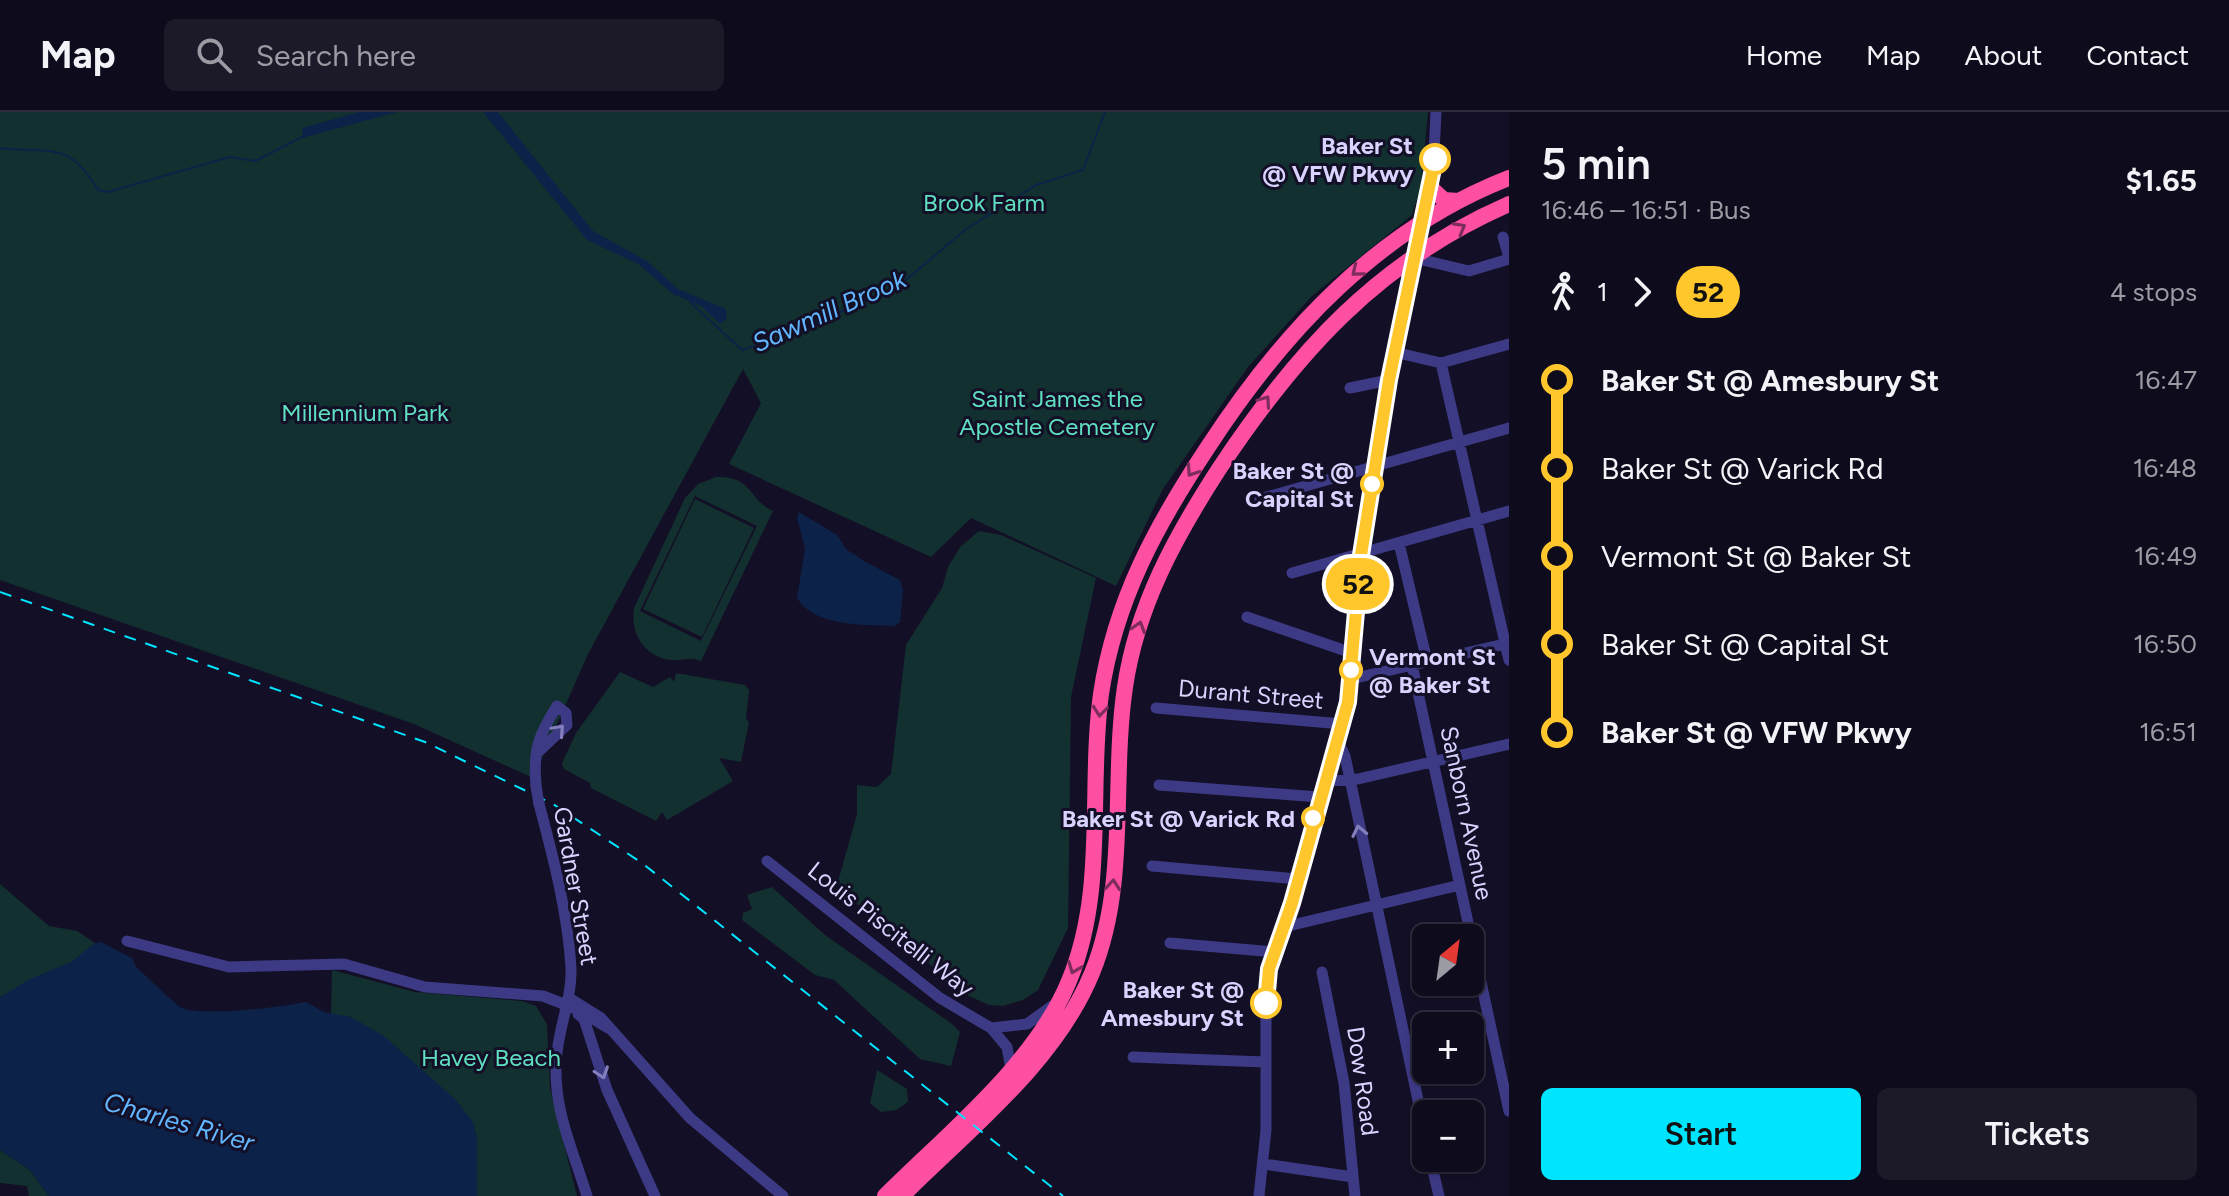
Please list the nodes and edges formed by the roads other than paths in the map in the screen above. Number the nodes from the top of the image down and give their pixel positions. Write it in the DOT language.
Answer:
graph roads {
  1 [pos="1436,112"];
  2 [pos="1509,178"];
  3 [pos="1430,187"];
  4 [pos="1458,201"];
  5 [pos="1509,204"];
  6 [pos="1419,225"];
  7 [pos="1503,237"];
  8 [pos="1414,258"];
  9 [pos="1509,258"];
  10 [pos="1509,344"];
  11 [pos="1394,352"];
  12 [pos="1441,363"];
  13 [pos="1389,380"];
  14 [pos="1350,388"];
  15 [pos="1509,428"];
  16 [pos="1461,441"];
  17 [pos="1375,467"];
  18 [pos="1260,499"];
  19 [pos="1509,511"];
  20 [pos="1479,520"];
  21 [pos="1399,543"];
  22 [pos="1361,555"];
  23 [pos="1292,573"];
  24 [pos="1247,617"];
  25 [pos="1507,644"];
  26 [pos="1352,653"];
  27 [pos="1509,660"];
  28 [pos="1427,661"];
  29 [pos="1412,665"];
  30 [pos="1351,679"];
  31 [pos="1156,708"];
  32 [pos="1342,724"];
  33 [pos="1338,741"];
  34 [pos="1509,744"];
  35 [pos="536,754"];
  36 [pos="1434,761"];
  37 [pos="1096,772"];
  38 [pos="1118,773"];
  39 [pos="1348,780"];
  40 [pos="1325,781"];
  41 [pos="1159,785"];
  42 [pos="1319,797"];
  43 [pos="767,861"];
  44 [pos="1152,866"];
  45 [pos="1297,879"];
  46 [pos="1460,885"];
  47 [pos="1376,907"];
  48 [pos="1284,927"];
  49 [pos="127,941"];
  50 [pos="1170,943"];
  51 [pos="1275,952"];
  52 [pos="1322,972"];
  53 [pos="1062,998"];
  54 [pos="568,1002"];
  55 [pos="991,1028"];
  56 [pos="1133,1057"];
  57 [pos="1265,1062"];
  58 [pos="1011,1069"];
  59 [pos="1418,1100"];
  60 [pos="1509,1111"];
  61 [pos="1264,1164"];
  62 [pos="1433,1172"];
  63 [pos="1353,1177"];
  64 [pos="587,1196"];
  65 [pos="655,1196"];
  66 [pos="783,1196"];
  67 [pos="885,1196"];
  68 [pos="902,1196"];
  69 [pos="1259,1196"];
  70 [pos="1355,1196"];
  71 [pos="1439,1196"];
  1 -- 3 [label="street"];
  2 -- 4 [label="highway"];
  3 -- 4 [label="highway"];
  3 -- 6 [label="street"];
  4 -- 6 [label="highway"];
  8 -- 5 [label="highway, one-way"];
  6 -- 8 [label="street"];
  6 -- 37 [label="highway, one-way"];
  7 -- 9 [label="street"];
  8 -- 9 [label="street"];
  8 -- 11 [label="street"];
  38 -- 8 [label="highway, one-way"];
  10 -- 12 [label="street"];
  11 -- 12 [label="street"];
  11 -- 13 [label="street"];
  12 -- 16 [label="street"];
  13 -- 14 [label="street"];
  13 -- 17 [label="street"];
  15 -- 16 [label="street"];
  16 -- 17 [label="street"];
  16 -- 20 [label="street"];
  17 -- 18 [label="street"];
  17 -- 22 [label="street"];
  19 -- 20 [label="street"];
  20 -- 21 [label="street"];
  20 -- 25 [label="street"];
  21 -- 22 [label="street"];
  21 -- 28 [label="street"];
  22 -- 23 [label="street"];
  22 -- 26 [label="street"];
  24 -- 26 [label="street"];
  25 -- 27 [label="street"];
  25 -- 28 [label="street"];
  26 -- 30 [label="street"];
  28 -- 29 [label="street"];
  29 -- 30 [label="street"];
  29 -- 36 [label="street, Sanborn Avenue"];
  30 -- 32 [label="street"];
  31 -- 32 [label="street, Durant Street"];
  32 -- 33 [label="street"];
  33 -- 39 [label="street"];
  33 -- 40 [label="street"];
  34 -- 36 [label="street"];
  35 -- 54 [label="street, Gardner Street, bridge"];
  36 -- 39 [label="street"];
  36 -- 46 [label="street, Sanborn Avenue"];
  37 -- 38 [label="highway"];
  37 -- 53 [label="highway, one-way"];
  68 -- 38 [label="highway, one-way"];
  39 -- 40 [label="street"];
  47 -- 39 [label="street, one-way"];
  40 -- 42 [label="street"];
  41 -- 42 [label="street"];
  42 -- 45 [label="street"];
  43 -- 55 [label="street, Louis Piscitelli Way"];
  44 -- 45 [label="street"];
  45 -- 48 [label="street"];
  46 -- 47 [label="street"];
  46 -- 60 [label="street, Sanborn Avenue"];
  47 -- 48 [label="street"];
  47 -- 59 [label="street"];
  48 -- 51 [label="street"];
  49 -- 54 [label="street"];
  50 -- 51 [label="street"];
  51 -- 57 [label="street"];
  52 -- 63 [label="street, Dow Road"];
  53 -- 55 [label="street"];
  53 -- 58 [label="highway"];
  54 -- 64 [label="street, Gardner Street"];
  54 -- 65 [label="street, one-way"];
  54 -- 66 [label="street"];
  55 -- 58 [label="street"];
  56 -- 57 [label="street"];
  57 -- 61 [label="street"];
  58 -- 67 [label="highway"];
  61 -- 63 [label="street"];
  61 -- 69 [label="street"];
  62 -- 71 [label="street"];
  63 -- 70 [label="street, Dow Road"];
}
